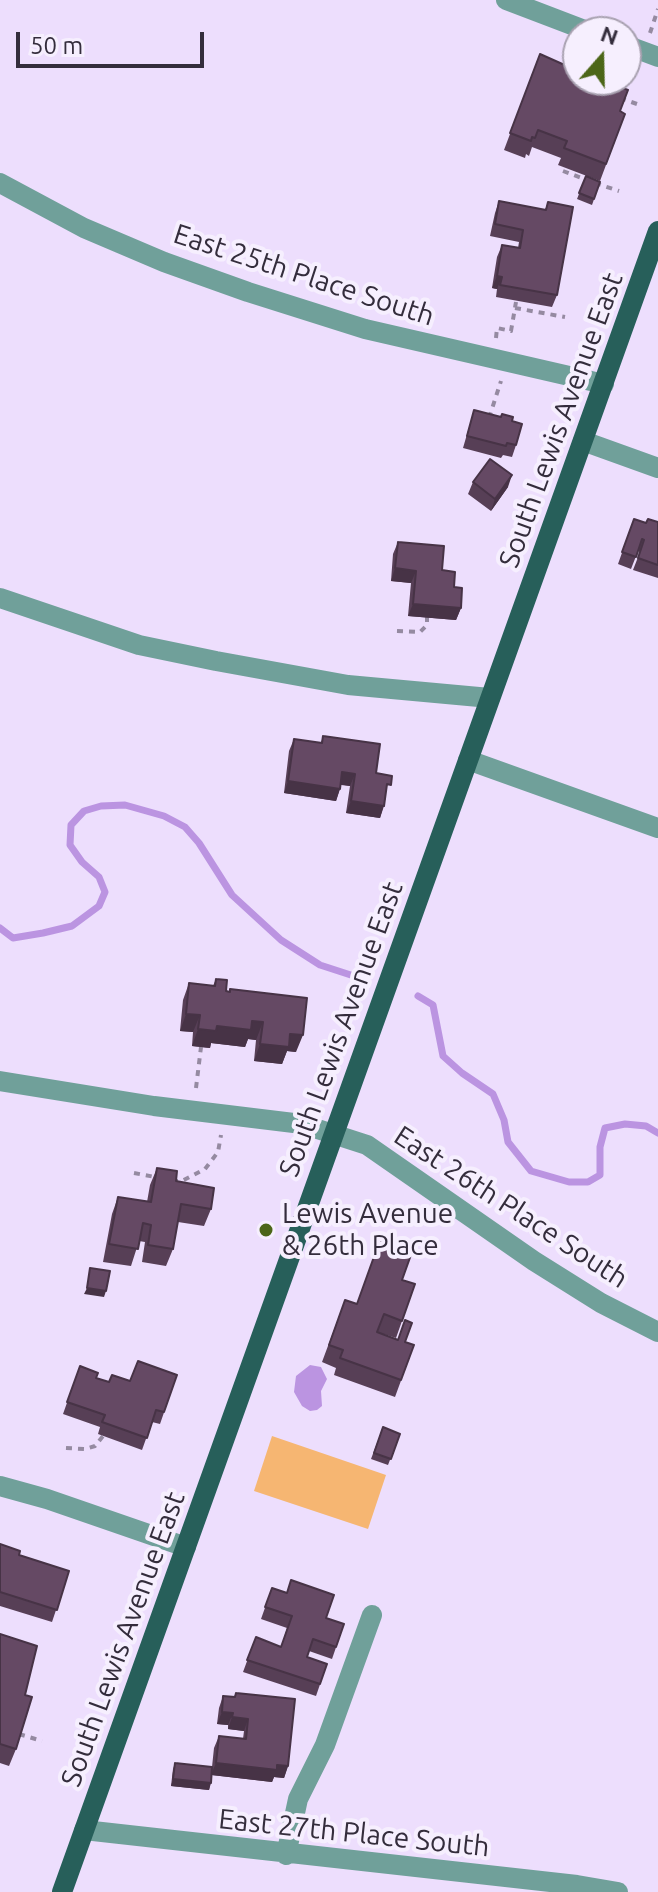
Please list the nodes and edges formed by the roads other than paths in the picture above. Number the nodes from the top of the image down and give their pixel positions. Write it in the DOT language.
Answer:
graph roads {
  1 [pos="506,0"];
  2 [pos="562,21"];
  3 [pos="0,183"];
  4 [pos="658,231"];
  5 [pos="604,384"];
  6 [pos="583,441"];
  7 [pos="658,468"];
  8 [pos="0,598"];
  9 [pos="490,698"];
  10 [pos="468,760"];
  11 [pos="658,828"];
  12 [pos="0,1081"];
  13 [pos="333,1133"];
  14 [pos="658,1332"];
  15 [pos="0,1486"];
  16 [pos="186,1547"];
  17 [pos="372,1615"];
  18 [pos="84,1830"];
  19 [pos="286,1855"];
  20 [pos="62,1892"];
  21 [pos="618,1892"];
  1 -- 2 [label="street"];
  3 -- 5 [label="street, East 25th Place South"];
  4 -- 5 [label="main road, South Lewis Avenue East"];
  5 -- 6 [label="main road, South Lewis Avenue East"];
  6 -- 7 [label="street"];
  6 -- 9 [label="main road, South Lewis Avenue East"];
  8 -- 9 [label="street"];
  9 -- 10 [label="main road, South Lewis Avenue East"];
  10 -- 11 [label="street"];
  10 -- 13 [label="main road, South Lewis Avenue East"];
  12 -- 13 [label="street, East 26th Place South"];
  13 -- 14 [label="street, East 26th Place South"];
  13 -- 16 [label="main road, South Lewis Avenue East"];
  15 -- 16 [label="street"];
  16 -- 18 [label="main road, South Lewis Avenue East"];
  17 -- 19 [label="street"];
  18 -- 19 [label="street, East 27th Place South"];
  18 -- 20 [label="main road, South Lewis Avenue East"];
  19 -- 21 [label="street, East 27th Place South"];
}
